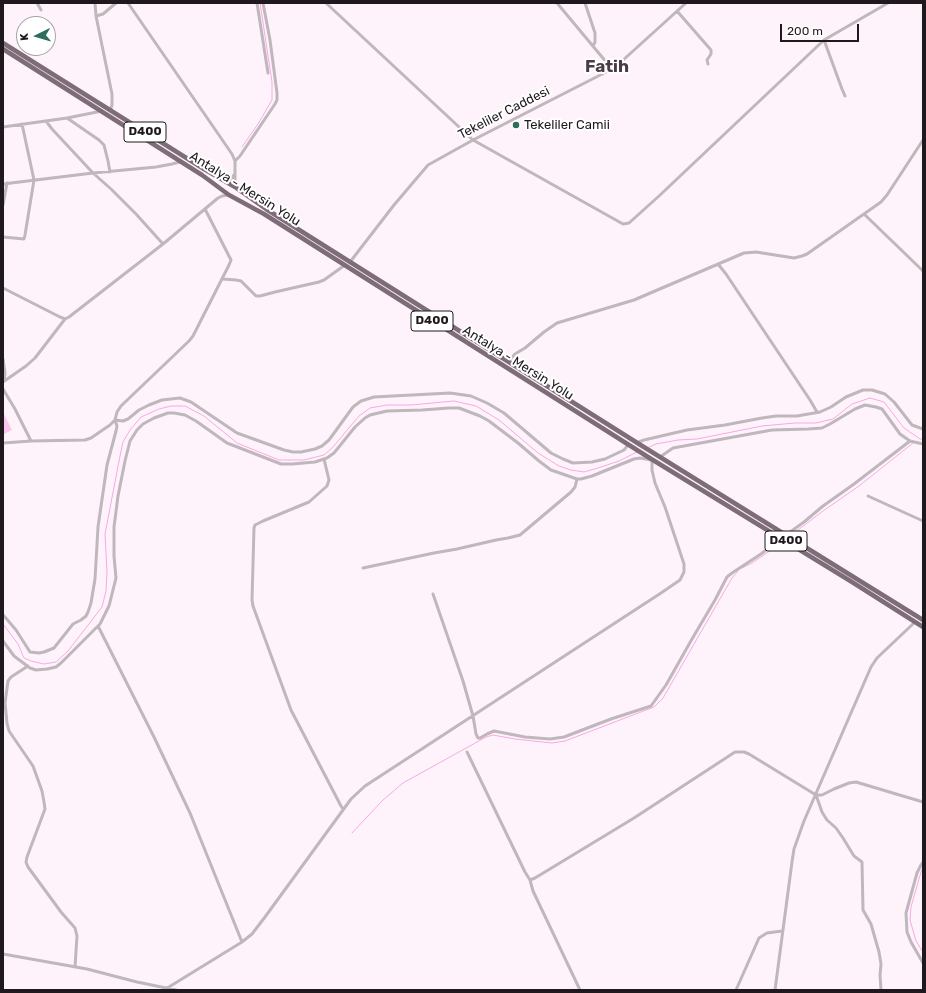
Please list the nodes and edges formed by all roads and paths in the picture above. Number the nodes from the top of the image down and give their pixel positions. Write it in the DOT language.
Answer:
graph roads {
  1 [pos="37,3"];
  2 [pos="95,3"];
  3 [pos="116,3"];
  4 [pos="128,3"];
  5 [pos="257,3"];
  6 [pos="263,3"];
  7 [pos="326,3"];
  8 [pos="557,3"];
  9 [pos="586,3"];
  10 [pos="686,3"];
  11 [pos="888,3"];
  12 [pos="41,10"];
  13 [pos="677,11"];
  14 [pos="96,16"];
  15 [pos="824,40"];
  16 [pos="3,43"];
  17 [pos="593,46"];
  18 [pos="3,49"];
  19 [pos="708,64"];
  20 [pos="612,69"];
  21 [pos="268,73"];
  22 [pos="846,96"];
  23 [pos="102,111"];
  24 [pos="110,111"];
  25 [pos="67,118"];
  26 [pos="46,121"];
  27 [pos="22,124"];
  28 [pos="3,127"];
  29 [pos="473,140"];
  30 [pos="923,140"];
  31 [pos="235,161"];
  32 [pos="180,162"];
  33 [pos="110,172"];
  34 [pos="93,173"];
  35 [pos="235,174"];
  36 [pos="34,180"];
  37 [pos="228,182"];
  38 [pos="5,183"];
  39 [pos="235,187"];
  40 [pos="222,190"];
  41 [pos="229,195"];
  42 [pos="218,198"];
  43 [pos="3,205"];
  44 [pos="205,209"];
  45 [pos="864,214"];
  46 [pos="3,237"];
  47 [pos="164,244"];
  48 [pos="350,262"];
  49 [pos="718,264"];
  50 [pos="345,265"];
  51 [pos="923,271"];
  52 [pos="222,279"];
  53 [pos="3,288"];
  54 [pos="65,319"];
  55 [pos="3,359"];
  56 [pos="508,362"];
  57 [pos="3,382"];
  58 [pos="3,389"];
  59 [pos="817,412"];
  60 [pos="115,420"];
  61 [pos="923,429"];
  62 [pos="31,441"];
  63 [pos="910,441"];
  64 [pos="3,443"];
  65 [pos="637,444"];
  66 [pos="923,444"];
  67 [pos="628,445"];
  68 [pos="660,457"];
  69 [pos="324,459"];
  70 [pos="650,459"];
  71 [pos="577,479"];
  72 [pos="868,496"];
  73 [pos="923,521"];
  74 [pos="786,535"];
  75 [pos="779,537"];
  76 [pos="363,568"];
  77 [pos="433,594"];
  78 [pos="3,616"];
  79 [pos="920,619"];
  80 [pos="98,626"];
  81 [pos="923,627"];
  82 [pos="3,640"];
  83 [pos="28,666"];
  84 [pos="473,716"];
  85 [pos="467,752"];
  86 [pos="816,795"];
  87 [pos="923,802"];
  88 [pos="343,809"];
  89 [pos="923,862"];
  90 [pos="530,880"];
  91 [pos="782,931"];
  92 [pos="242,942"];
  93 [pos="3,954"];
  94 [pos="923,963"];
  95 [pos="75,967"];
  96 [pos="166,989"];
  97 [pos="176,990"];
  98 [pos="580,990"];
  99 [pos="736,990"];
  100 [pos="775,990"];
  101 [pos="881,990"];
  1 -- 12 [label="street"];
  2 -- 14 [label="street"];
  3 -- 14 [label="street"];
  4 -- 31 [label="street"];
  5 -- 21 [label="street"];
  6 -- 31 [label="street"];
  7 -- 29 [label="street"];
  8 -- 17 [label="street"];
  9 -- 17 [label="street"];
  10 -- 13 [label="street, Tekeliler Caddesi"];
  11 -- 15 [label="street"];
  13 -- 19 [label="street"];
  13 -- 20 [label="street, Tekeliler Caddesi"];
  14 -- 24 [label="street"];
  15 -- 22 [label="street"];
  15 -- 29 [label="street"];
  16 -- 24 [label="highway, Antalya - Mersin Yolu / D400"];
  17 -- 20 [label="street"];
  18 -- 23 [label="highway, Antalya - Mersin Yolu / D400"];
  20 -- 29 [label="street, Tekeliler Caddesi"];
  23 -- 25 [label="street"];
  23 -- 32 [label="highway, Antalya - Mersin Yolu / D400"];
  24 -- 37 [label="highway, Antalya - Mersin Yolu / D400"];
  25 -- 26 [label="street"];
  25 -- 33 [label="street"];
  26 -- 27 [label="street"];
  26 -- 34 [label="street"];
  27 -- 28 [label="street"];
  27 -- 36 [label="street"];
  29 -- 48 [label="street, Tekeliler Caddesi"];
  30 -- 45 [label="street"];
  31 -- 35 [label="street"];
  32 -- 33 [label="street"];
  32 -- 40 [label="highway, Antalya - Mersin Yolu / D400"];
  33 -- 34 [label="street"];
  34 -- 36 [label="street"];
  34 -- 47 [label="street"];
  35 -- 37 [label="street"];
  35 -- 39 [label="street"];
  36 -- 38 [label="street"];
  36 -- 46 [label="street"];
  37 -- 39 [label="highway, Antalya - Mersin Yolu / D400"];
  37 -- 40 [label="highway"];
  38 -- 43 [label="street"];
  39 -- 41 [label="highway"];
  39 -- 48 [label="highway, Antalya - Mersin Yolu / D400"];
  40 -- 41 [label="highway, Antalya - Mersin Yolu / D400"];
  40 -- 42 [label="street"];
  41 -- 42 [label="street"];
  41 -- 50 [label="highway, Antalya - Mersin Yolu / D400"];
  42 -- 44 [label="street"];
  44 -- 47 [label="street"];
  44 -- 52 [label="street"];
  45 -- 49 [label="street"];
  45 -- 51 [label="street"];
  47 -- 54 [label="street"];
  48 -- 56 [label="highway, Antalya - Mersin Yolu / D400"];
  49 -- 56 [label="street"];
  49 -- 59 [label="street"];
  50 -- 52 [label="street"];
  50 -- 67 [label="highway, Antalya - Mersin Yolu / D400"];
  52 -- 60 [label="street"];
  53 -- 54 [label="street"];
  54 -- 57 [label="street"];
  55 -- 57 [label="street"];
  56 -- 65 [label="highway, Antalya - Mersin Yolu / D400"];
  58 -- 62 [label="street"];
  59 -- 61 [label="street"];
  59 -- 65 [label="street"];
  60 -- 62 [label="street"];
  60 -- 67 [label="street"];
  60 -- 78 [label="street"];
  62 -- 64 [label="street"];
  63 -- 66 [label="street"];
  63 -- 68 [label="street"];
  63 -- 74 [label="street"];
  65 -- 68 [label="highway, Antalya - Mersin Yolu / D400"];
  67 -- 70 [label="highway, Antalya - Mersin Yolu / D400"];
  68 -- 74 [label="highway, Antalya - Mersin Yolu / D400"];
  69 -- 71 [label="street"];
  69 -- 80 [label="street"];
  69 -- 88 [label="street"];
  70 -- 71 [label="street"];
  70 -- 75 [label="highway, Antalya - Mersin Yolu / D400"];
  70 -- 84 [label="street"];
  71 -- 76 [label="street"];
  72 -- 73 [label="street"];
  74 -- 79 [label="highway, Antalya - Mersin Yolu / D400"];
  75 -- 79 [label="highway, Antalya - Mersin Yolu / D400"];
  75 -- 84 [label="street"];
  77 -- 84 [label="street"];
  79 -- 81 [label="highway, Antalya - Mersin Yolu / D400"];
  79 -- 86 [label="street"];
  80 -- 83 [label="street"];
  80 -- 92 [label="street"];
  82 -- 83 [label="street"];
  83 -- 95 [label="street"];
  84 -- 88 [label="street"];
  85 -- 90 [label="street"];
  86 -- 87 [label="street"];
  86 -- 90 [label="street"];
  86 -- 91 [label="street"];
  86 -- 101 [label="street"];
  88 -- 92 [label="street"];
  89 -- 94 [label="street"];
  90 -- 98 [label="street"];
  91 -- 99 [label="street"];
  91 -- 100 [label="street"];
  92 -- 96 [label="street"];
  93 -- 95 [label="street"];
  95 -- 96 [label="street"];
  96 -- 97 [label="street"];
}
